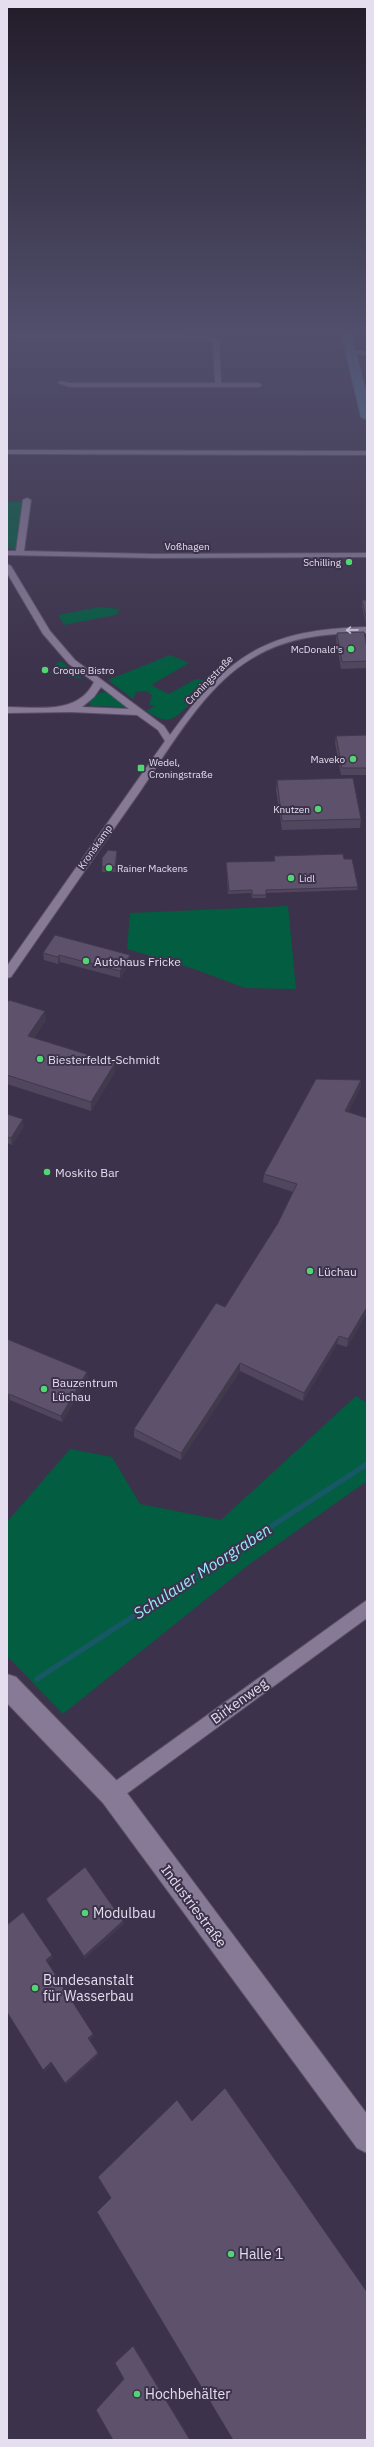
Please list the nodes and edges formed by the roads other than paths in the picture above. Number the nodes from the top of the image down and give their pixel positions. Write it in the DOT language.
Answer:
graph roads {
  1 [pos="7,452"];
  2 [pos="367,453"];
  3 [pos="27,500"];
  4 [pos="7,553"];
  5 [pos="20,553"];
  6 [pos="367,555"];
  7 [pos="7,566"];
  8 [pos="367,630"];
  9 [pos="98,683"];
  10 [pos="71,709"];
  11 [pos="7,710"];
  12 [pos="139,712"];
  13 [pos="188,718"];
  14 [pos="154,723"];
  15 [pos="170,741"];
  16 [pos="7,974"];
  17 [pos="367,1608"];
  18 [pos="7,1686"];
  19 [pos="112,1794"];
  20 [pos="367,2138"];
  1 -- 2 [label="street"];
  3 -- 5 [label="street"];
  4 -- 5 [label="street, Voßhagen"];
  5 -- 6 [label="street, Voßhagen"];
  7 -- 9 [label="street"];
  8 -- 13 [label="street, Croningstraße, one-way"];
  9 -- 10 [label="street"];
  9 -- 12 [label="street"];
  10 -- 11 [label="street"];
  10 -- 12 [label="street"];
  12 -- 14 [label="street"];
  13 -- 14 [label="street"];
  13 -- 15 [label="street, Croningstraße"];
  14 -- 15 [label="street"];
  15 -- 16 [label="street, Kronskamp"];
  17 -- 19 [label="street, Birkenweg"];
  18 -- 19 [label="street, Industriestraße"];
  19 -- 20 [label="street, Industriestraße"];
}
